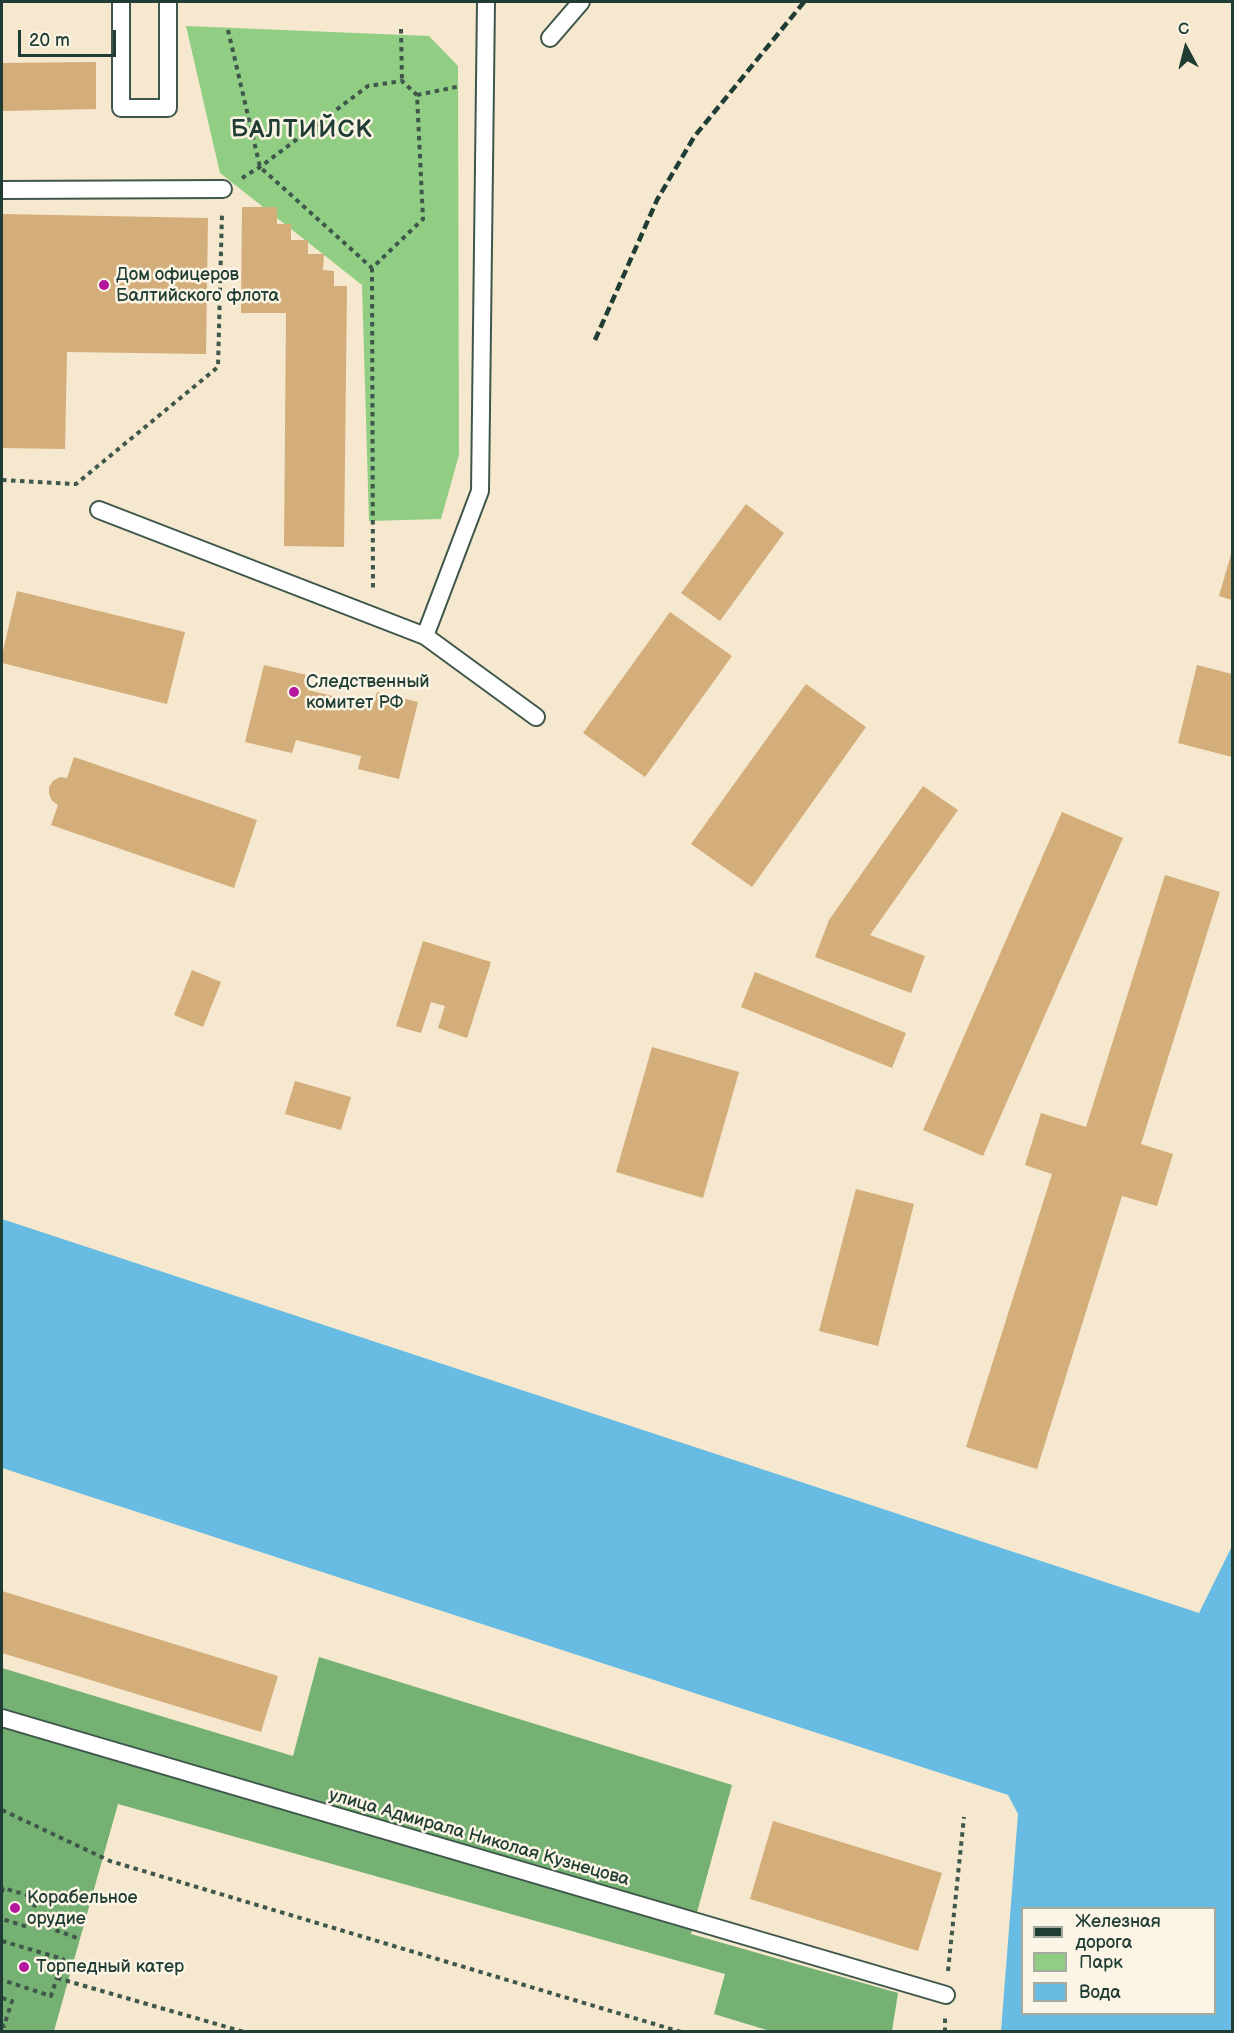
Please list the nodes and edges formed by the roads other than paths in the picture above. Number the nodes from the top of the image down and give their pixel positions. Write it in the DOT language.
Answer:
graph roads {
  1 [pos="121,2"];
  2 [pos="168,2"];
  3 [pos="486,2"];
  4 [pos="581,2"];
  5 [pos="550,38"];
  6 [pos="223,189"];
  7 [pos="2,190"];
  8 [pos="99,510"];
  9 [pos="425,636"];
  10 [pos="536,717"];
  11 [pos="2,1718"];
  12 [pos="946,1995"];
  1 -- 2 [label="lane"];
  3 -- 9 [label="lane"];
  4 -- 5 [label="lane"];
  6 -- 7 [label="lane"];
  8 -- 9 [label="lane"];
  9 -- 10 [label="lane"];
  11 -- 12 [label="lane, улица Адмирала Николая Кузнецова"];
}
